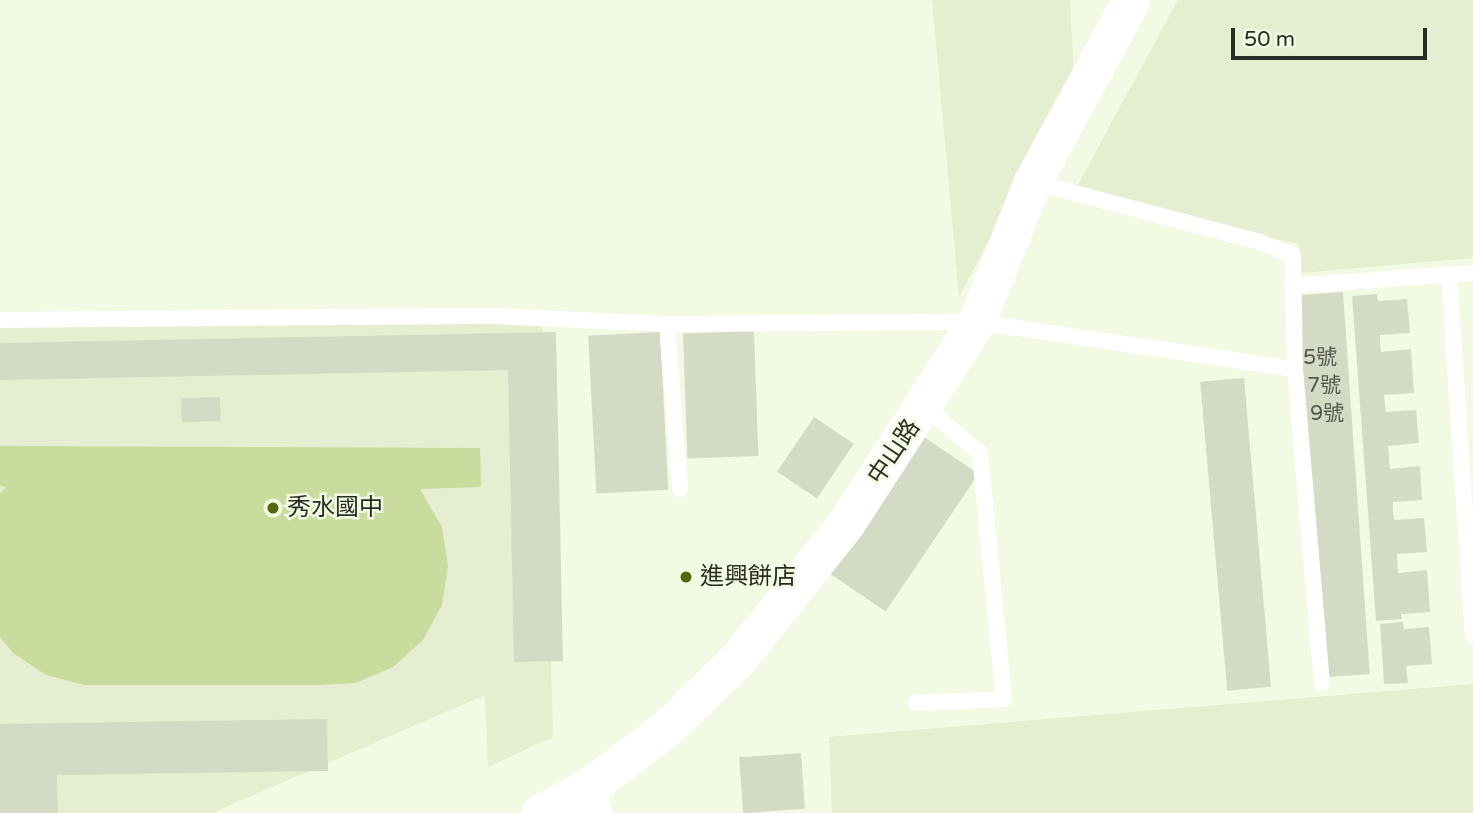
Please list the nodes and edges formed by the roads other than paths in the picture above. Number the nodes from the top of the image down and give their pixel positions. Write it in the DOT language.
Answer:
graph roads {
  1 [pos="1132,0"];
  2 [pos="1033,182"];
  3 [pos="1473,273"];
  4 [pos="1449,274"];
  5 [pos="1291,286"];
  6 [pos="0,320"];
  7 [pos="977,322"];
  8 [pos="667,324"];
  9 [pos="1295,369"];
  10 [pos="924,406"];
  11 [pos="680,489"];
  12 [pos="1473,635"];
  13 [pos="1322,683"];
  14 [pos="916,704"];
  15 [pos="594,800"];
  16 [pos="541,813"];
  1 -- 2 [label="street, 中山路"];
  2 -- 5 [label="lane"];
  2 -- 7 [label="street, 中山路"];
  3 -- 4 [label="lane"];
  4 -- 5 [label="lane"];
  4 -- 12 [label="lane"];
  5 -- 9 [label="lane"];
  6 -- 8 [label="lane"];
  7 -- 8 [label="lane"];
  7 -- 9 [label="lane"];
  7 -- 10 [label="street, 中山路"];
  8 -- 11 [label="lane"];
  9 -- 13 [label="lane"];
  10 -- 14 [label="lane"];
  10 -- 15 [label="street, 中山路"];
  15 -- 16 [label="street, 中山路"];
}
